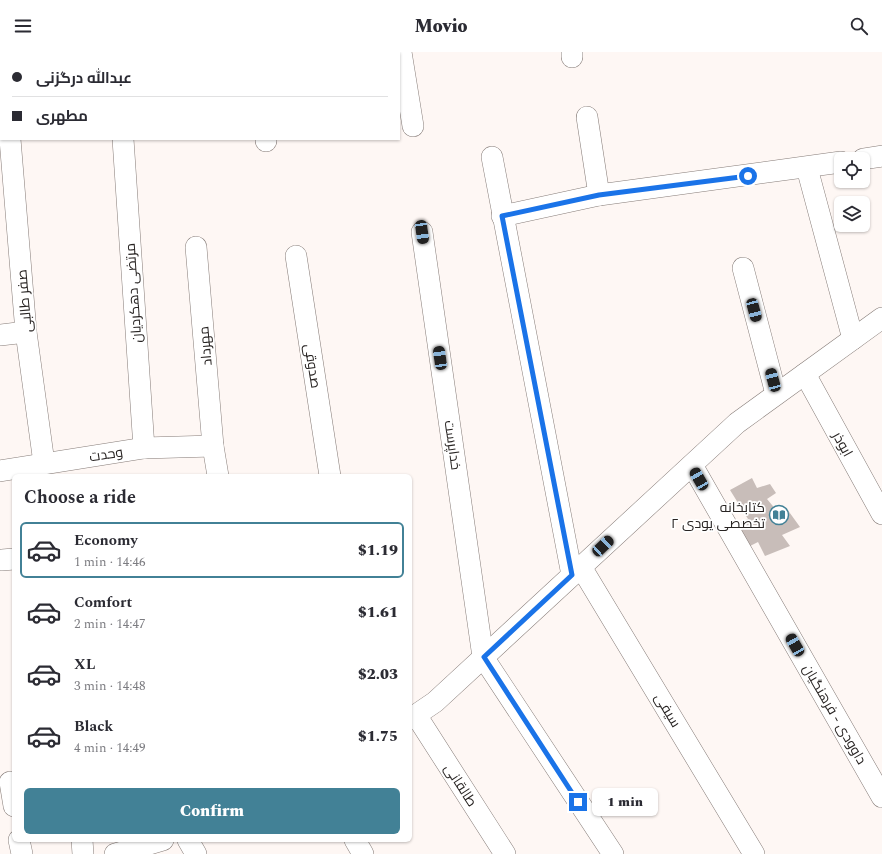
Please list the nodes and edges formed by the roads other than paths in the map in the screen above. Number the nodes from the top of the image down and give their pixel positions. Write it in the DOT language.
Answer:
graph roads {
  1 [pos="401,52"];
  2 [pos="588,117"];
  3 [pos="413,126"];
  4 [pos="10,140"];
  5 [pos="123,140"];
  6 [pos="882,156"];
  7 [pos="492,157"];
  8 [pos="870,158"];
  9 [pos="834,163"];
  10 [pos="807,168"];
  11 [pos="599,195"];
  12 [pos="8,204"];
  13 [pos="502,216"];
  14 [pos="422,232"];
  15 [pos="196,247"];
  16 [pos="296,256"];
  17 [pos="743,268"];
  18 [pos="882,318"];
  19 [pos="26,332"];
  20 [pos="0,335"];
  21 [pos="853,339"];
  22 [pos="804,374"];
  23 [pos="776,394"];
  24 [pos="213,446"];
  25 [pos="144,448"];
  26 [pos="692,465"];
  27 [pos="48,468"];
  28 [pos="0,471"];
  29 [pos="218,474"];
  30 [pos="330,474"];
  31 [pos="882,514"];
  32 [pos="577,571"];
  33 [pos="484,657"];
  34 [pos="413,717"];
  35 [pos="10,782"];
  36 [pos="12,794"];
  37 [pos="882,797"];
  38 [pos="20,842"];
  39 [pos="82,842"];
  40 [pos="156,842"];
  41 [pos="189,842"];
  42 [pos="356,842"];
  43 [pos="22,854"];
  44 [pos="83,854"];
  45 [pos="115,854"];
  46 [pos="196,854"];
  47 [pos="363,854"];
  48 [pos="505,854"];
  49 [pos="613,854"];
  50 [pos="754,854"];
  1 -- 3 [label="street"];
  2 -- 11 [label="street"];
  4 -- 12 [label="street, صفر طالبی"];
  5 -- 25 [label="street, مرتضی دهکردیان"];
  6 -- 8 [label="street"];
  7 -- 13 [label="street"];
  9 -- 10 [label="street"];
  10 -- 11 [label="street"];
  10 -- 21 [label="street"];
  11 -- 13 [label="street"];
  12 -- 19 [label="street, صفر طالبی"];
  13 -- 32 [label="street"];
  14 -- 33 [label="street, خداپرست"];
  15 -- 24 [label="street, مهرداد"];
  16 -- 30 [label="street, صدوقی"];
  17 -- 23 [label="street"];
  18 -- 21 [label="street"];
  19 -- 20 [label="street"];
  19 -- 27 [label="street, صفر طالبی"];
  21 -- 22 [label="street"];
  22 -- 23 [label="street"];
  22 -- 31 [label="street, ابوذر"];
  23 -- 26 [label="street"];
  24 -- 25 [label="street, وحدت"];
  24 -- 29 [label="street, مهرداد"];
  25 -- 27 [label="street, وحدت"];
  26 -- 32 [label="street"];
  26 -- 37 [label="street, داوودی - فرهنگیان"];
  27 -- 28 [label="street, وحدت"];
  32 -- 33 [label="street"];
  32 -- 50 [label="street, سیفی"];
  33 -- 34 [label="street"];
  33 -- 49 [label="street"];
  34 -- 48 [label="street, طالقانی"];
  35 -- 36 [label="street"];
  38 -- 43 [label="street"];
  39 -- 44 [label="street"];
  40 -- 45 [label="street"];
  41 -- 46 [label="street"];
  42 -- 47 [label="street"];
}
